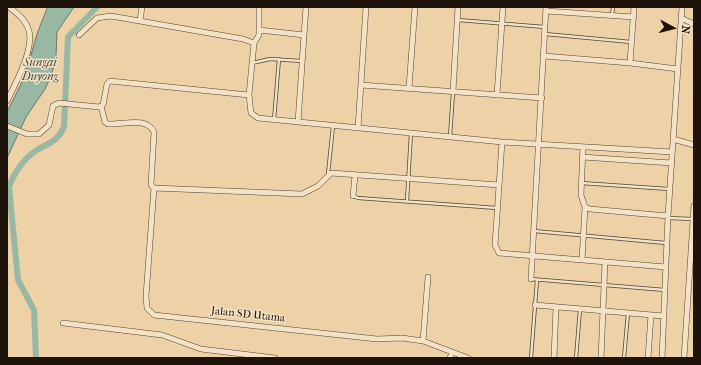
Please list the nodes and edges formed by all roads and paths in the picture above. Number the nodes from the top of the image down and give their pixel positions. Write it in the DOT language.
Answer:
graph roads {
  1 [pos="8,7"];
  2 [pos="142,7"];
  3 [pos="259,7"];
  4 [pos="306,7"];
  5 [pos="366,7"];
  6 [pos="415,7"];
  7 [pos="458,7"];
  8 [pos="503,7"];
  9 [pos="590,7"];
  10 [pos="613,7"];
  11 [pos="634,7"];
  12 [pos="682,7"];
  13 [pos="546,9"];
  14 [pos="569,10"];
  15 [pos="590,14"];
  16 [pos="612,16"];
  17 [pos="634,17"];
  18 [pos="681,18"];
  19 [pos="140,20"];
  20 [pos="458,20"];
  21 [pos="502,22"];
  22 [pos="694,24"];
  23 [pos="545,27"];
  24 [pos="260,30"];
  25 [pos="545,34"];
  26 [pos="79,35"];
  27 [pos="304,35"];
  28 [pos="632,42"];
  29 [pos="254,43"];
  30 [pos="544,56"];
  31 [pos="279,59"];
  32 [pos="302,61"];
  33 [pos="252,63"];
  34 [pos="630,63"];
  35 [pos="678,69"];
  36 [pos="361,85"];
  37 [pos="409,88"];
  38 [pos="453,91"];
  39 [pos="249,95"];
  40 [pos="497,95"];
  41 [pos="542,98"];
  42 [pos="7,101"];
  43 [pos="101,106"];
  44 [pos="274,120"];
  45 [pos="298,122"];
  46 [pos="333,125"];
  47 [pos="7,126"];
  48 [pos="358,128"];
  49 [pos="412,133"];
  50 [pos="450,137"];
  51 [pos="673,139"];
  52 [pos="502,142"];
  53 [pos="539,144"];
  54 [pos="694,145"];
  55 [pos="582,146"];
  56 [pos="672,152"];
  57 [pos="582,157"];
  58 [pos="672,163"];
  59 [pos="328,174"];
  60 [pos="355,175"];
  61 [pos="408,179"];
  62 [pos="580,183"];
  63 [pos="499,185"];
  64 [pos="154,188"];
  65 [pos="670,190"];
  66 [pos="353,196"];
  67 [pos="406,201"];
  68 [pos="694,206"];
  69 [pos="584,207"];
  70 [pos="497,208"];
  71 [pos="668,217"];
  72 [pos="693,219"];
  73 [pos="534,231"];
  74 [pos="583,236"];
  75 [pos="667,243"];
  76 [pos="532,256"];
  77 [pos="582,260"];
  78 [pos="606,262"];
  79 [pos="666,267"];
  80 [pos="692,276"];
  81 [pos="428,277"];
  82 [pos="531,279"];
  83 [pos="537,280"];
  84 [pos="603,285"];
  85 [pos="665,290"];
  86 [pos="535,305"];
  87 [pos="556,307"];
  88 [pos="580,309"];
  89 [pos="604,311"];
  90 [pos="628,313"];
  91 [pos="652,315"];
  92 [pos="664,316"];
  93 [pos="63,323"];
  94 [pos="423,341"];
  95 [pos="452,352"];
  96 [pos="275,358"];
  97 [pos="450,358"];
  98 [pos="468,358"];
  99 [pos="531,358"];
  100 [pos="554,358"];
  101 [pos="576,358"];
  102 [pos="601,358"];
  103 [pos="624,358"];
  104 [pos="648,358"];
  105 [pos="662,358"];
  106 [pos="684,358"];
  1 -- 42 [label="street"];
  2 -- 19 [label="street"];
  3 -- 24 [label="street"];
  4 -- 27 [label="street"];
  5 -- 36 [label="street"];
  6 -- 37 [label="street"];
  7 -- 20 [label="street"];
  8 -- 21 [label="street"];
  9 -- 15 [label="street"];
  10 -- 16 [label="lane"];
  11 -- 17 [label="street"];
  12 -- 18 [label="street"];
  13 -- 14 [label="street"];
  13 -- 23 [label="street"];
  14 -- 15 [label="street"];
  15 -- 16 [label="street"];
  16 -- 17 [label="street"];
  17 -- 28 [label="street"];
  18 -- 22 [label="street"];
  18 -- 35 [label="street"];
  19 -- 26 [label="street"];
  19 -- 29 [label="street"];
  20 -- 21 [label="lane"];
  20 -- 38 [label="street"];
  21 -- 23 [label="lane"];
  21 -- 40 [label="street"];
  23 -- 25 [label="street"];
  24 -- 27 [label="street"];
  24 -- 29 [label="street"];
  25 -- 28 [label="lane"];
  25 -- 30 [label="street"];
  27 -- 32 [label="street"];
  28 -- 34 [label="street"];
  29 -- 33 [label="street"];
  30 -- 34 [label="street"];
  30 -- 41 [label="street"];
  31 -- 32 [label="lane"];
  31 -- 33 [label="lane"];
  31 -- 44 [label="lane"];
  32 -- 45 [label="street"];
  33 -- 39 [label="street"];
  34 -- 35 [label="street"];
  35 -- 51 [label="street"];
  36 -- 37 [label="street"];
  36 -- 48 [label="street"];
  37 -- 38 [label="street"];
  38 -- 40 [label="street"];
  38 -- 50 [label="lane"];
  39 -- 43 [label="street"];
  39 -- 44 [label="street"];
  40 -- 41 [label="street"];
  41 -- 53 [label="street"];
  43 -- 47 [label="street"];
  43 -- 64 [label="street, Jalan SD Utama"];
  44 -- 45 [label="street"];
  45 -- 46 [label="street"];
  46 -- 48 [label="street"];
  46 -- 59 [label="lane"];
  48 -- 49 [label="street"];
  49 -- 50 [label="street"];
  49 -- 61 [label="lane"];
  50 -- 52 [label="street"];
  51 -- 54 [label="street"];
  51 -- 56 [label="street"];
  52 -- 53 [label="street"];
  52 -- 63 [label="street"];
  53 -- 55 [label="street"];
  53 -- 73 [label="street"];
  55 -- 56 [label="street"];
  55 -- 57 [label="street"];
  56 -- 58 [label="street"];
  57 -- 58 [label="street"];
  57 -- 62 [label="street"];
  58 -- 65 [label="street"];
  59 -- 60 [label="street"];
  59 -- 64 [label="street"];
  60 -- 61 [label="street"];
  60 -- 66 [label="street"];
  61 -- 63 [label="street"];
  61 -- 67 [label="lane"];
  62 -- 65 [label="lane"];
  62 -- 69 [label="street"];
  63 -- 70 [label="street"];
  64 -- 94 [label="street, Jalan SD Utama"];
  65 -- 71 [label="street"];
  66 -- 67 [label="lane"];
  67 -- 70 [label="lane"];
  68 -- 72 [label="street"];
  69 -- 71 [label="street"];
  69 -- 74 [label="street"];
  70 -- 76 [label="street"];
  71 -- 72 [label="lane"];
  71 -- 75 [label="street"];
  72 -- 80 [label="street"];
  73 -- 74 [label="lane"];
  73 -- 76 [label="street"];
  74 -- 75 [label="lane"];
  74 -- 77 [label="street"];
  75 -- 79 [label="street"];
  76 -- 77 [label="street"];
  76 -- 82 [label="street"];
  77 -- 78 [label="street"];
  78 -- 79 [label="street"];
  78 -- 84 [label="street"];
  79 -- 85 [label="street"];
  80 -- 106 [label="street"];
  81 -- 94 [label="street"];
  82 -- 83 [label="lane"];
  83 -- 84 [label="lane"];
  83 -- 86 [label="lane"];
  84 -- 85 [label="lane"];
  84 -- 89 [label="street"];
  85 -- 92 [label="street"];
  86 -- 87 [label="street"];
  86 -- 99 [label="lane"];
  87 -- 88 [label="street"];
  87 -- 100 [label="street"];
  88 -- 89 [label="street"];
  88 -- 101 [label="lane"];
  89 -- 90 [label="street"];
  89 -- 102 [label="street"];
  90 -- 91 [label="street"];
  90 -- 103 [label="lane"];
  91 -- 92 [label="street"];
  91 -- 104 [label="street"];
  92 -- 105 [label="street"];
  93 -- 96 [label="street"];
  94 -- 95 [label="street, Jalan SD Utama"];
  95 -- 97 [label="street"];
  95 -- 98 [label="street, Jalan SD Utama"];
}
